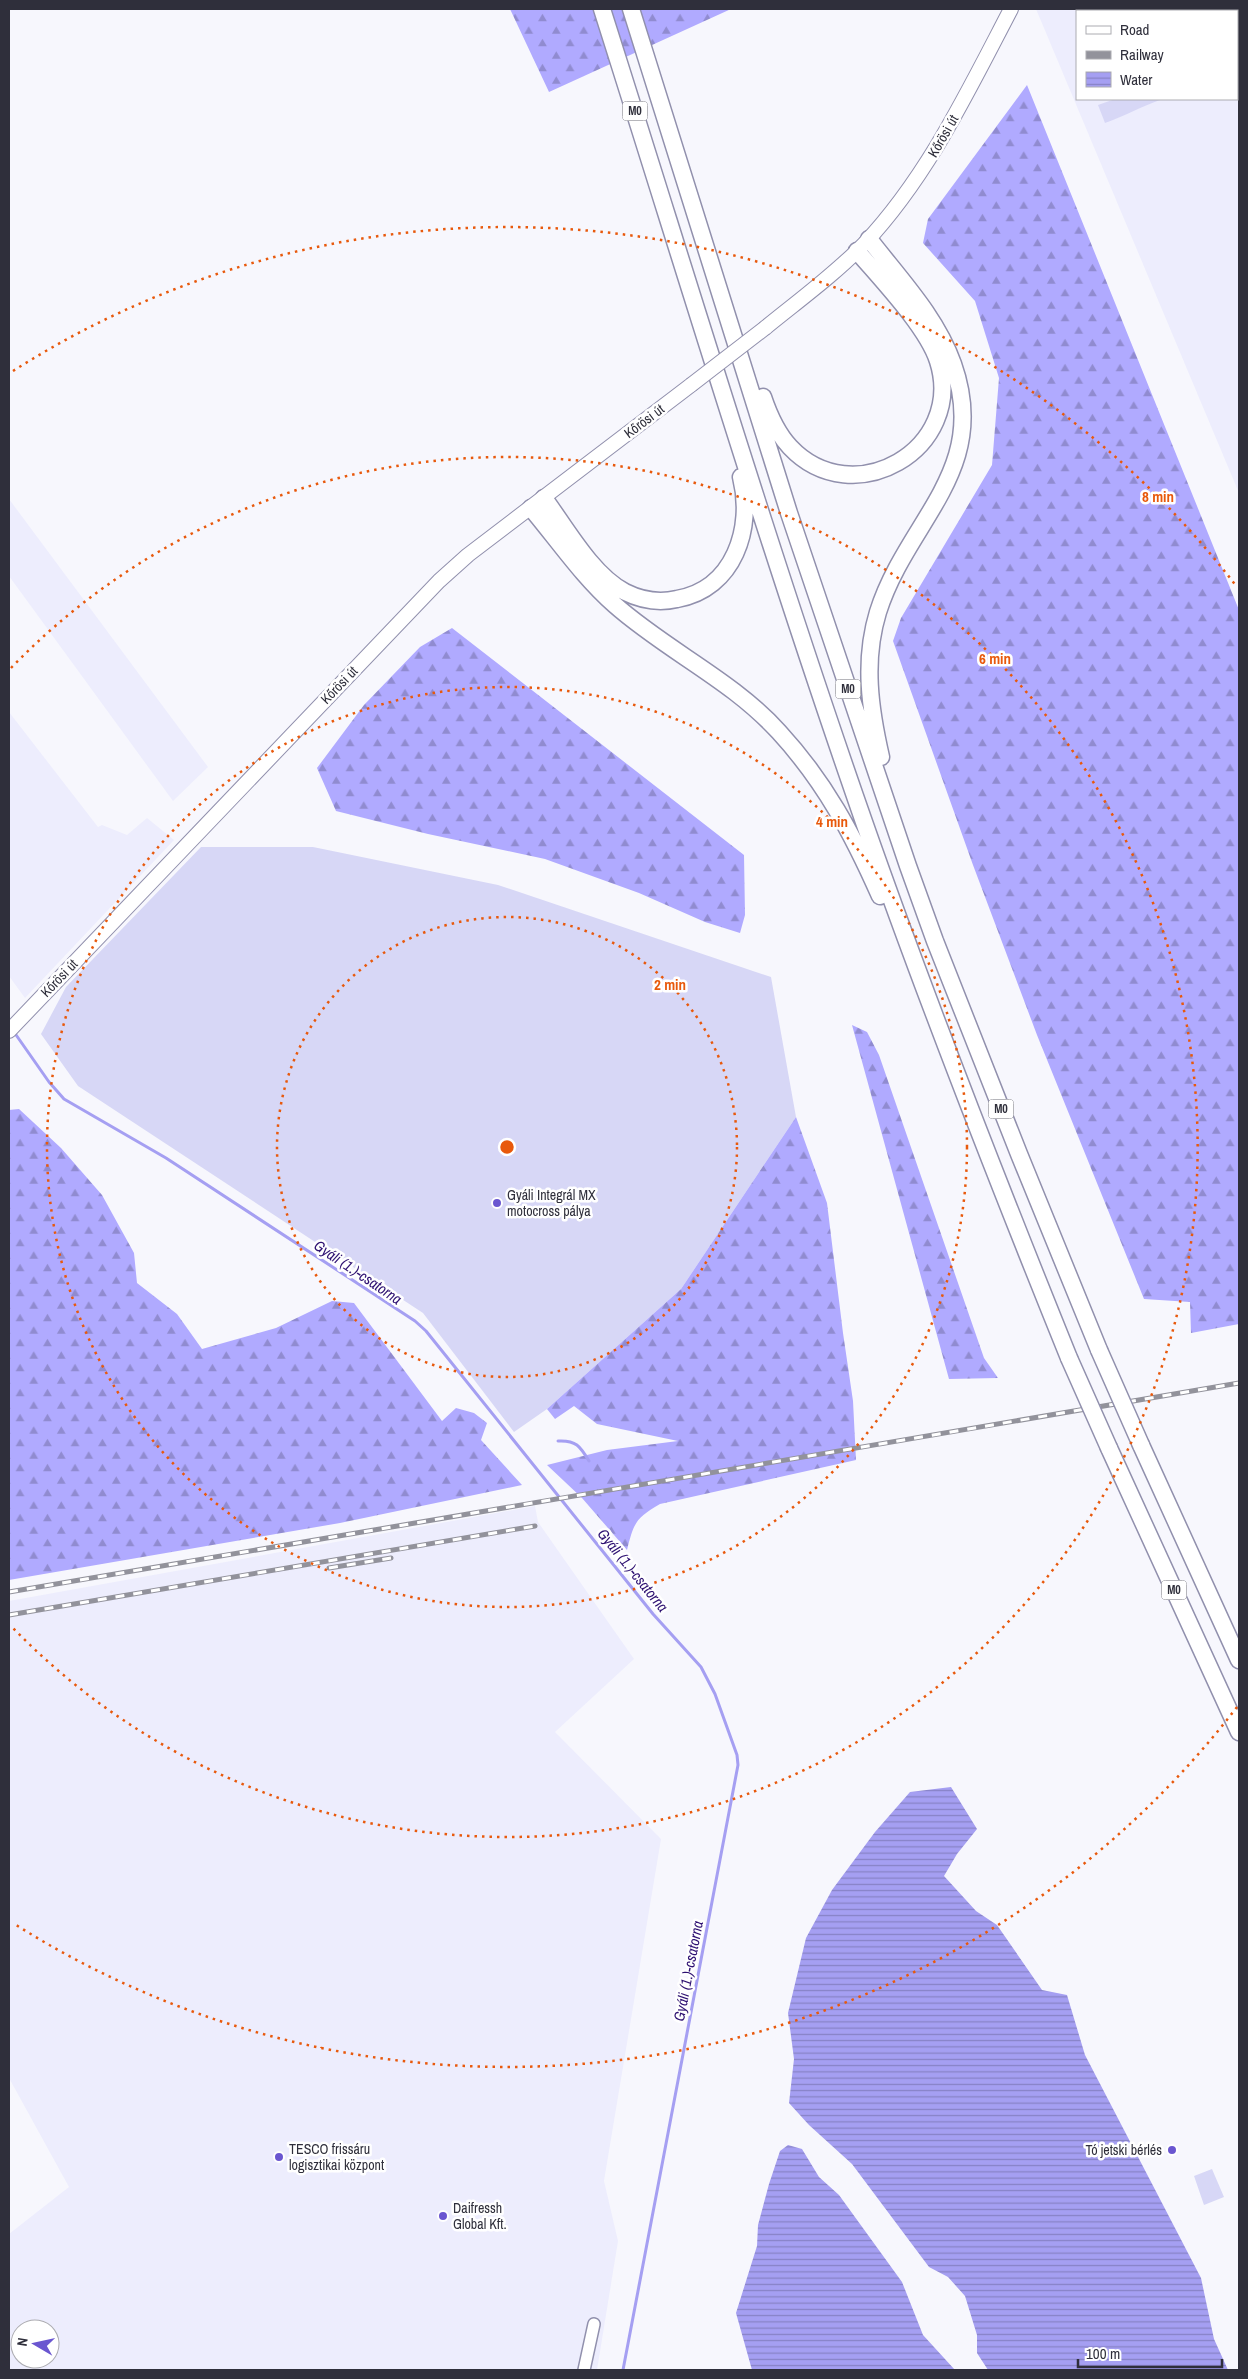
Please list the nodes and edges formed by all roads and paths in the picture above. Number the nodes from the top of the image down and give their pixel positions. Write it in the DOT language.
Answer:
graph roads {
  1 [pos="602,9"];
  2 [pos="631,9"];
  3 [pos="1011,9"];
  4 [pos="869,238"];
  5 [pos="857,251"];
  6 [pos="722,297"];
  7 [pos="735,426"];
  8 [pos="537,503"];
  9 [pos="908,866"];
  10 [pos="909,947"];
  11 [pos="9,1032"];
  12 [pos="1239,1660"];
  13 [pos="1239,1732"];
  14 [pos="594,2324"];
  15 [pos="584,2370"];
  1 -- 7 [label="highway, M0"];
  2 -- 6 [label="highway, M0"];
  3 -- 4 [label="main road, Kőrösi út"];
  4 -- 5 [label="main road, Kőrösi út"];
  4 -- 9 [label="highway"];
  5 -- 6 [label="highway"];
  5 -- 8 [label="main road, Kőrösi út, bridge"];
  6 -- 9 [label="highway, M0"];
  7 -- 8 [label="highway"];
  7 -- 10 [label="highway, M0"];
  8 -- 10 [label="highway"];
  8 -- 11 [label="main road, Kőrösi út"];
  9 -- 12 [label="highway, M0, bridge"];
  10 -- 13 [label="highway, M0, bridge"];
  14 -- 15 [label="street"];
}
